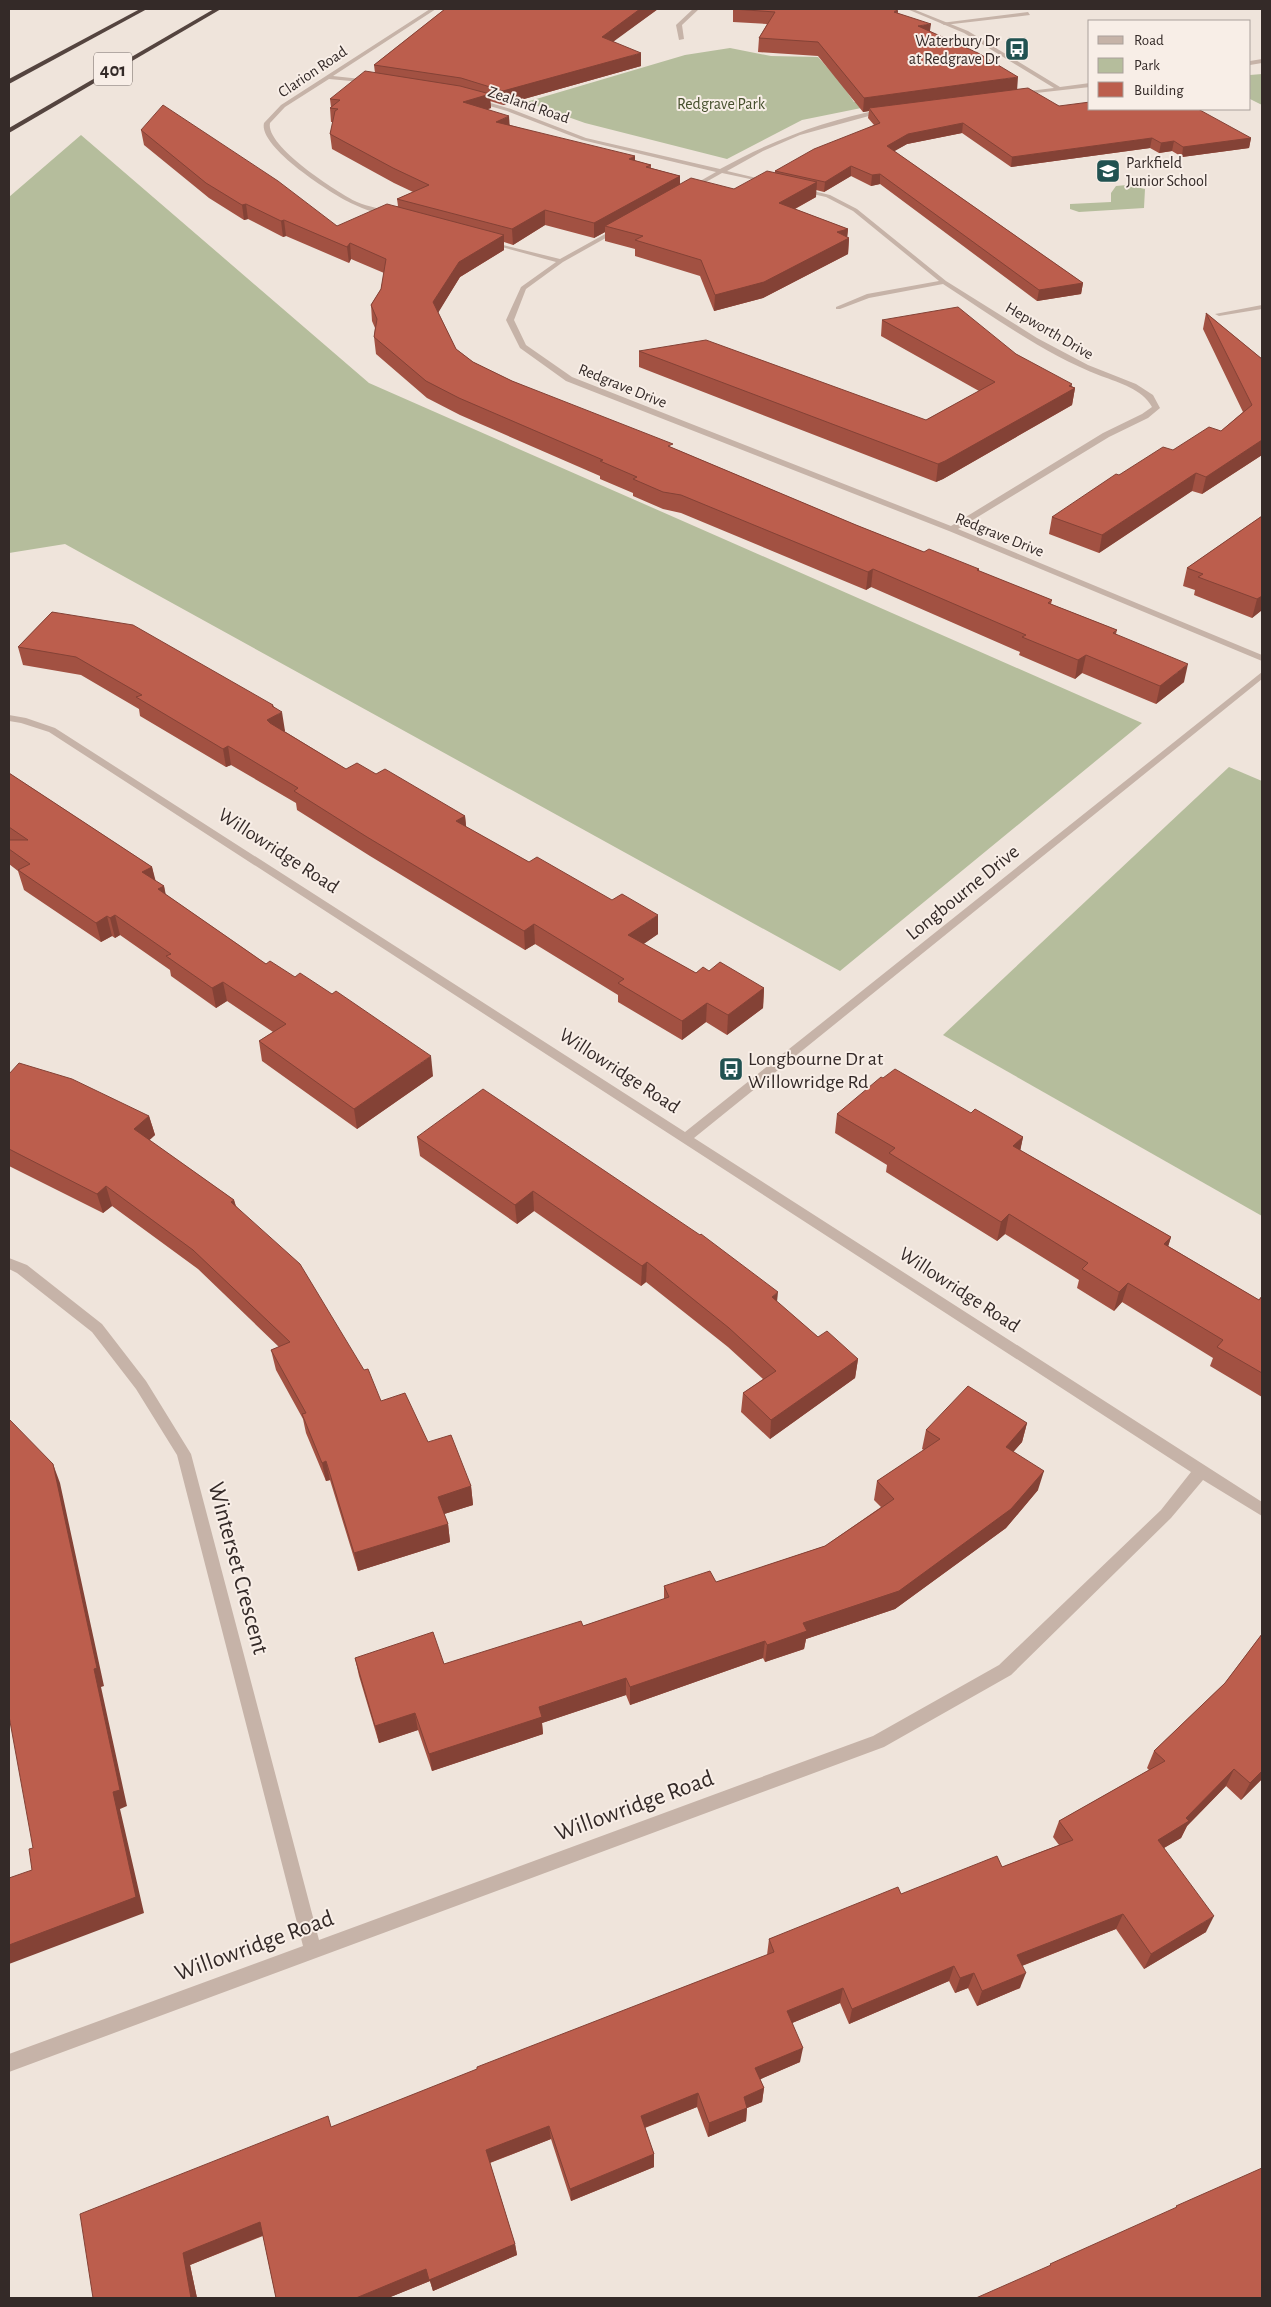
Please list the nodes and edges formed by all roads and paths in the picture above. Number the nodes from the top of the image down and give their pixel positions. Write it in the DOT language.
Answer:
graph roads {
  1 [pos="144,9"];
  2 [pos="218,9"];
  3 [pos="433,9"];
  4 [pos="696,9"];
  5 [pos="911,9"];
  6 [pos="1028,14"];
  7 [pos="944,23"];
  8 [pos="681,39"];
  9 [pos="326,77"];
  10 [pos="9,82"];
  11 [pos="378,82"];
  12 [pos="1088,85"];
  13 [pos="1059,89"];
  14 [pos="1008,96"];
  15 [pos="468,98"];
  16 [pos="893,110"];
  17 [pos="9,131"];
  18 [pos="721,172"];
  19 [pos="773,184"];
  20 [pos="791,188"];
  21 [pos="679,195"];
  22 [pos="396,216"];
  23 [pos="629,223"];
  24 [pos="480,240"];
  25 [pos="561,260"];
  26 [pos="944,282"];
  27 [pos="1262,307"];
  28 [pos="838,308"];
  29 [pos="1219,314"];
  30 [pos="952,529"];
  31 [pos="1262,658"];
  32 [pos="1262,674"];
  33 [pos="9,718"];
  34 [pos="685,1139"];
  35 [pos="9,1263"];
  36 [pos="1201,1471"];
  37 [pos="1262,1510"];
  38 [pos="313,1950"];
  39 [pos="9,2064"];
  1 -- 10 [label="highway, 401"];
  2 -- 17 [label="highway, 401"];
  3 -- 9 [label="street, Clarion Road"];
  4 -- 8 [label="street"];
  5 -- 7 [label="street"];
  6 -- 7 [label="street"];
  7 -- 13 [label="street"];
  9 -- 11 [label="street"];
  9 -- 22 [label="street, Clarion Road"];
  12 -- 13 [label="street"];
  13 -- 14 [label="street"];
  15 -- 18 [label="street, Zealand Road"];
  16 -- 18 [label="street"];
  18 -- 19 [label="street"];
  18 -- 21 [label="street"];
  20 -- 26 [label="street, Hepworth Drive"];
  23 -- 25 [label="street, Redgrave Drive"];
  24 -- 25 [label="street"];
  25 -- 30 [label="street, Redgrave Drive"];
  26 -- 28 [label="street"];
  26 -- 30 [label="street, Hepworth Drive"];
  27 -- 29 [label="street"];
  30 -- 31 [label="street, Redgrave Drive"];
  32 -- 34 [label="street, Longbourne Drive"];
  33 -- 34 [label="street, Willowridge Road"];
  34 -- 36 [label="street, Willowridge Road"];
  35 -- 38 [label="street, Winterset Crescent"];
  36 -- 37 [label="street, Willowridge Road"];
  36 -- 38 [label="street, Willowridge Road"];
  38 -- 39 [label="street, Willowridge Road"];
}
